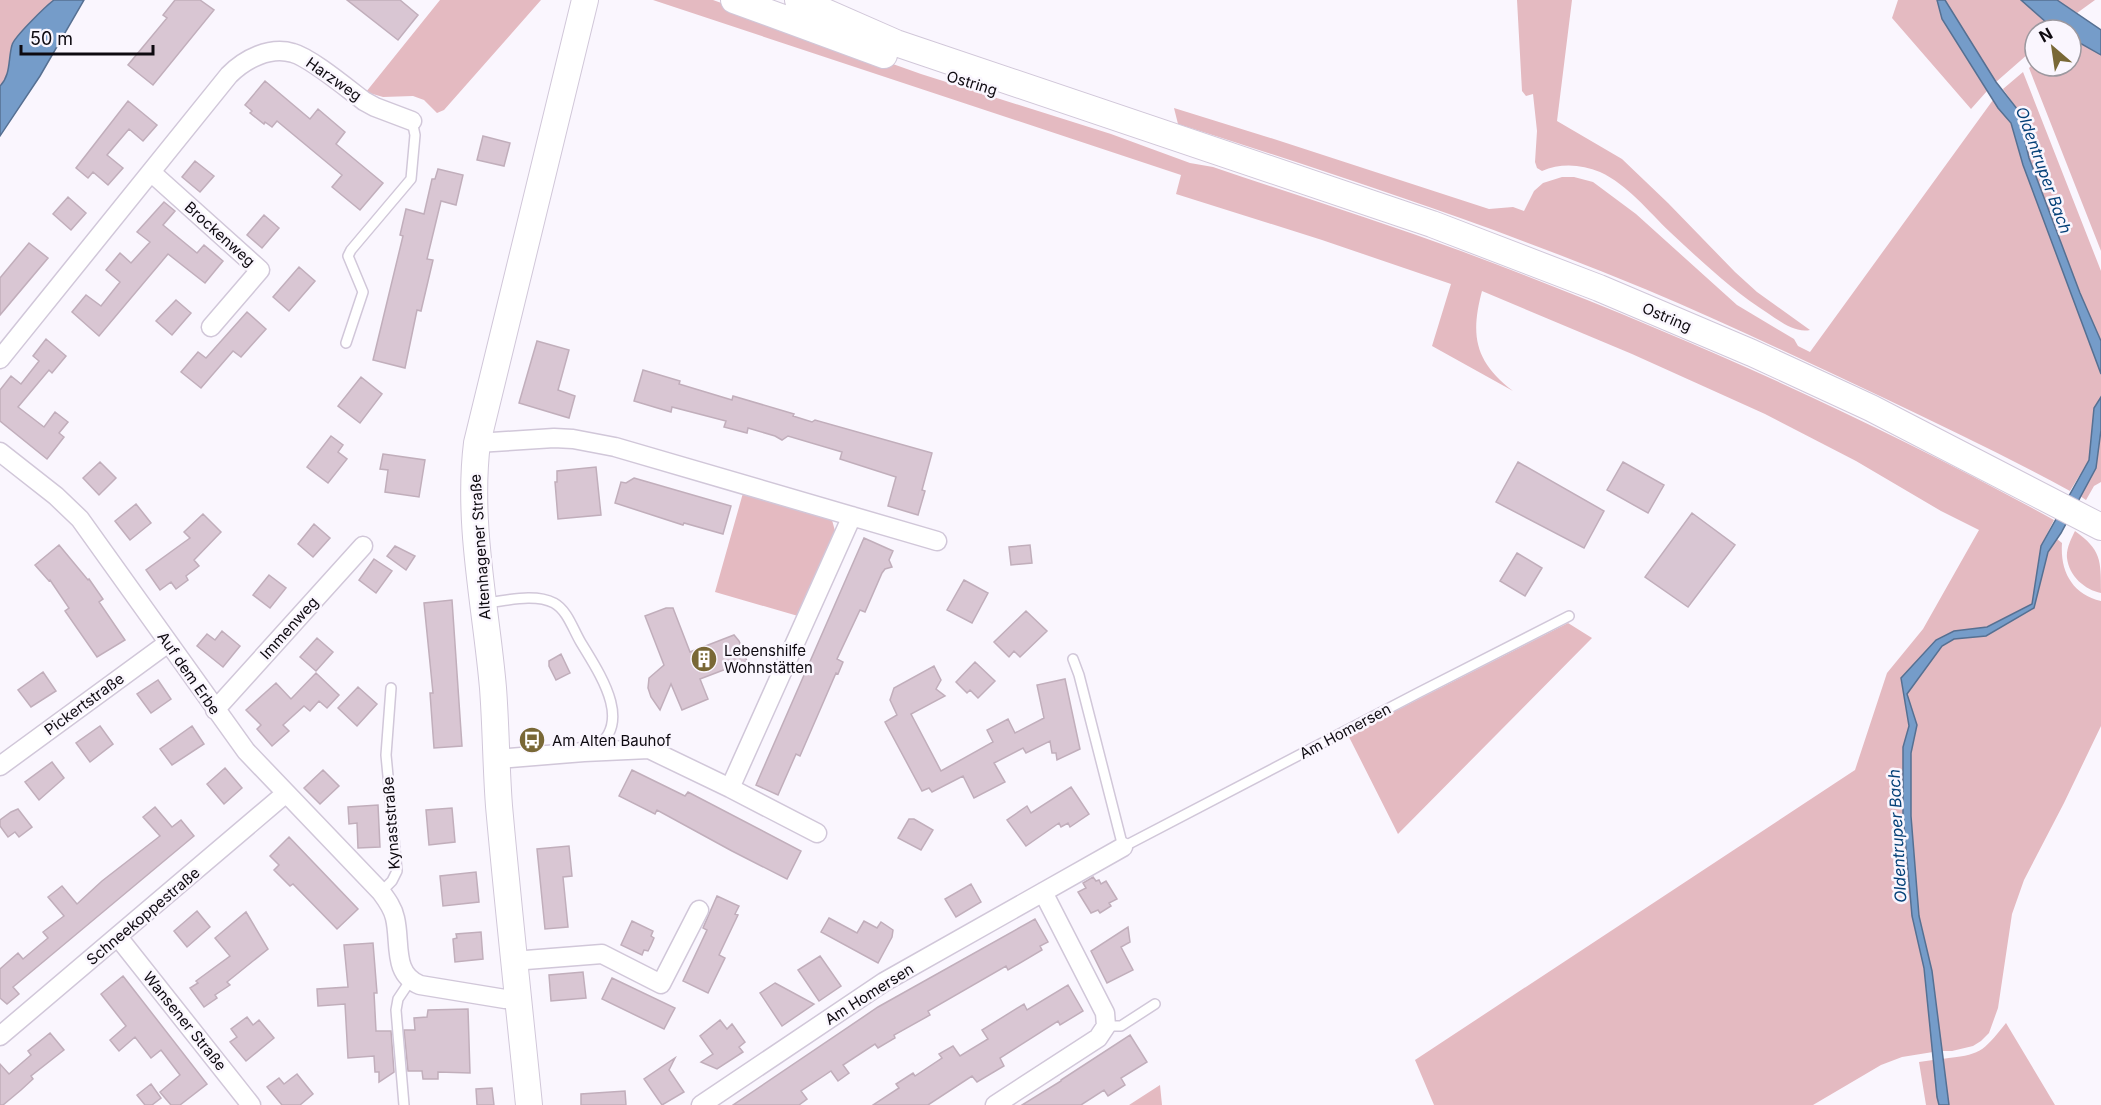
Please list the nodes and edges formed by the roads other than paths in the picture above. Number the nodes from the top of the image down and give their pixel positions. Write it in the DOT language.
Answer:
graph roads {
  1 [pos="585,0"];
  2 [pos="734,0"];
  3 [pos="798,0"];
  4 [pos="412,121"];
  5 [pos="1215,151"];
  6 [pos="152,172"];
  7 [pos="211,327"];
  8 [pos="346,343"];
  9 [pos="0,359"];
  10 [pos="477,443"];
  11 [pos="0,452"];
  12 [pos="852,516"];
  13 [pos="2100,526"];
  14 [pos="937,541"];
  15 [pos="363,546"];
  16 [pos="482,603"];
  17 [pos="1569,616"];
  18 [pos="168,643"];
  19 [pos="1073,659"];
  20 [pos="391,688"];
  21 [pos="215,710"];
  22 [pos="584,752"];
  23 [pos="497,759"];
  24 [pos="0,766"];
  25 [pos="730,788"];
  26 [pos="285,794"];
  27 [pos="818,833"];
  28 [pos="1123,847"];
  29 [pos="381,892"];
  30 [pos="1043,892"];
  31 [pos="699,910"];
  32 [pos="118,937"];
  33 [pos="513,961"];
  34 [pos="410,981"];
  35 [pos="518,997"];
  36 [pos="1155,1004"];
  37 [pos="1106,1026"];
  38 [pos="0,1036"];
  39 [pos="251,1105"];
  40 [pos="404,1105"];
  41 [pos="529,1105"];
  42 [pos="701,1105"];
  43 [pos="996,1105"];
  1 -- 10 [label="main road, Altenhagener Straße"];
  2 -- 5 [label="main road, Ostring"];
  3 -- 5 [label="main road, Ostring"];
  4 -- 6 [label="street, Harzweg"];
  4 -- 8 [label="lane, Harzweg"];
  5 -- 13 [label="main road, Ostring"];
  6 -- 7 [label="street, Brockenweg"];
  6 -- 9 [label="street, Harzweg"];
  10 -- 12 [label="street"];
  10 -- 16 [label="main road, Altenhagener Straße"];
  11 -- 18 [label="street, Auf dem Erbe"];
  12 -- 14 [label="street"];
  12 -- 25 [label="street"];
  15 -- 21 [label="street, Immenweg"];
  16 -- 22 [label="lane"];
  16 -- 23 [label="main road, Altenhagener Straße"];
  17 -- 28 [label="lane, Am Homersen"];
  18 -- 21 [label="street, Auf dem Erbe"];
  18 -- 24 [label="street, Pickertstraße"];
  19 -- 28 [label="lane"];
  20 -- 29 [label="lane, Kynaststraße"];
  21 -- 26 [label="street, Auf dem Erbe"];
  22 -- 23 [label="street"];
  22 -- 25 [label="street"];
  23 -- 33 [label="main road, Altenhagener Straße"];
  25 -- 27 [label="street"];
  26 -- 29 [label="street, Auf dem Erbe"];
  26 -- 32 [label="street, Schneekoppestraße"];
  28 -- 30 [label="street, Am Homersen"];
  29 -- 34 [label="street"];
  30 -- 37 [label="street"];
  30 -- 42 [label="street, Am Homersen"];
  31 -- 33 [label="street"];
  32 -- 38 [label="street, Schneekoppestraße"];
  32 -- 39 [label="street, Wansener Straße"];
  33 -- 35 [label="main road, Altenhagener Straße"];
  34 -- 35 [label="street"];
  34 -- 40 [label="lane"];
  35 -- 41 [label="main road, Altenhagener Straße"];
  36 -- 37 [label="lane"];
  37 -- 43 [label="street"];
}
